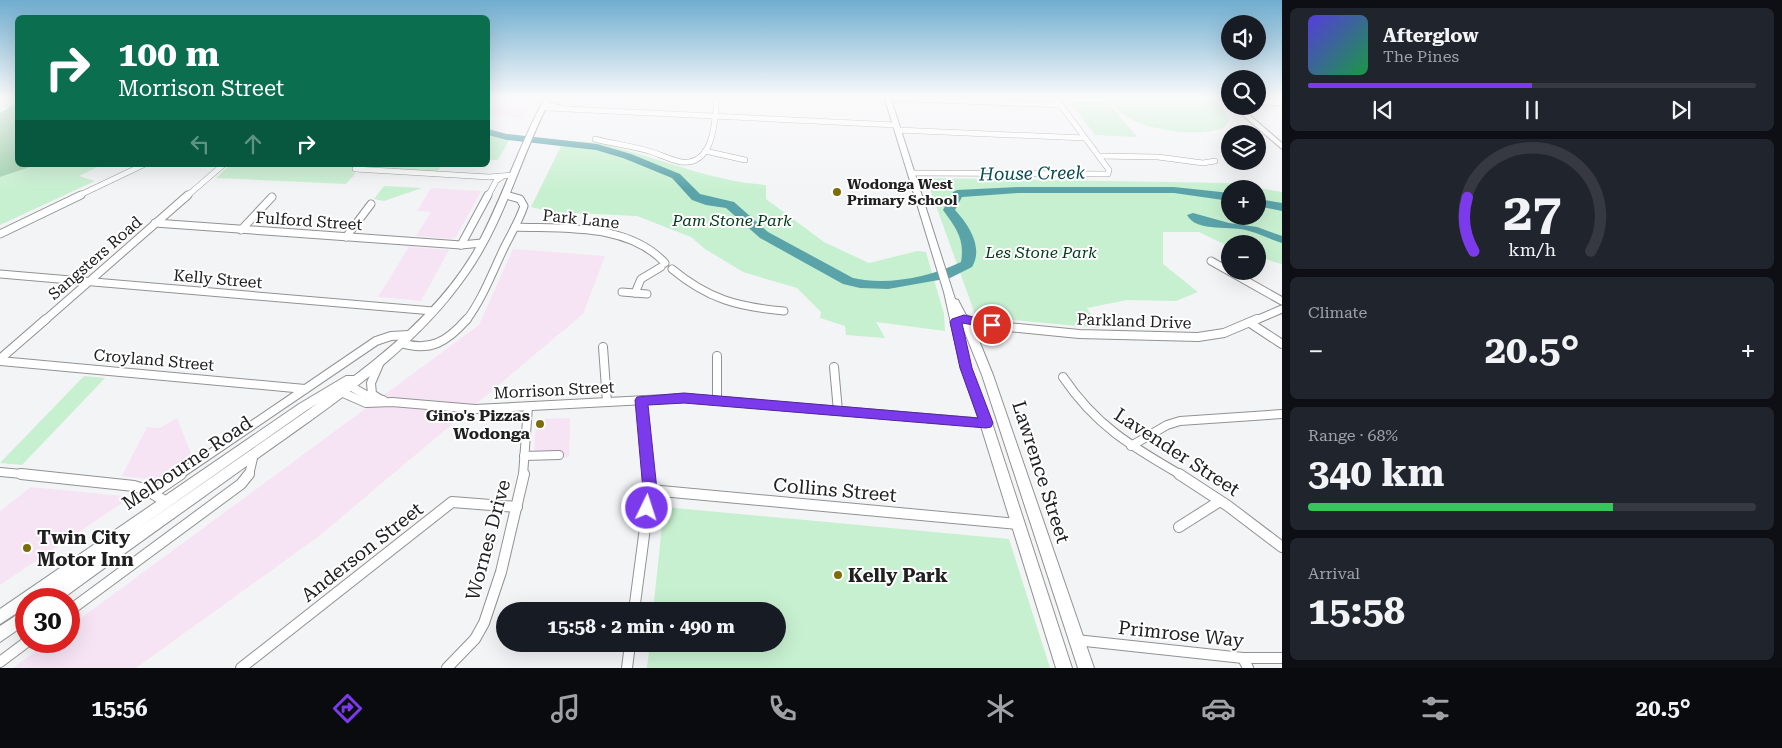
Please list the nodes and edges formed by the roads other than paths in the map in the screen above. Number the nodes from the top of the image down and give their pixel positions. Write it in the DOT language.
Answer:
graph roads {
  1 [pos="533,127"];
  2 [pos="714,127"];
  3 [pos="896,127"];
  4 [pos="899,127"];
  5 [pos="1076,127"];
  6 [pos="1259,127"];
  7 [pos="595,138"];
  8 [pos="1084,138"];
  9 [pos="1282,147"];
  10 [pos="705,151"];
  11 [pos="1099,156"];
  12 [pos="745,160"];
  13 [pos="1216,161"];
  14 [pos="139,167"];
  15 [pos="217,167"];
  16 [pos="221,167"];
  17 [pos="365,167"];
  18 [pos="355,169"];
  19 [pos="911,172"];
  20 [pos="510,175"];
  21 [pos="490,176"];
  22 [pos="208,177"];
  23 [pos="495,182"];
  24 [pos="505,195"];
  25 [pos="272,197"];
  26 [pos="371,204"];
  27 [pos="155,223"];
  28 [pos="515,226"];
  29 [pos="242,230"];
  30 [pos="0,234"];
  31 [pos="346,237"];
  32 [pos="461,245"];
  33 [pos="480,246"];
  34 [pos="1210,261"];
  35 [pos="663,265"];
  36 [pos="0,274"];
  37 [pos="88,282"];
  38 [pos="622,292"];
  39 [pos="635,293"];
  40 [pos="647,294"];
  41 [pos="1282,302"];
  42 [pos="1282,309"];
  43 [pos="433,311"];
  44 [pos="784,311"];
  45 [pos="967,323"];
  46 [pos="1250,323"];
  47 [pos="409,335"];
  48 [pos="401,343"];
  49 [pos="1282,344"];
  50 [pos="603,347"];
  51 [pos="717,356"];
  52 [pos="0,360"];
  53 [pos="377,363"];
  54 [pos="834,367"];
  55 [pos="1063,377"];
  56 [pos="344,388"];
  57 [pos="305,389"];
  58 [pos="380,399"];
  59 [pos="642,400"];
  60 [pos="717,400"];
  61 [pos="392,402"];
  62 [pos="607,402"];
  63 [pos="528,407"];
  64 [pos="838,410"];
  65 [pos="1282,414"];
  66 [pos="986,423"];
  67 [pos="1003,425"];
  68 [pos="1131,446"];
  69 [pos="559,455"];
  70 [pos="524,456"];
  71 [pos="244,457"];
  72 [pos="0,472"];
  73 [pos="650,490"];
  74 [pos="153,493"];
  75 [pos="1220,501"];
  76 [pos="166,502"];
  77 [pos="517,507"];
  78 [pos="1018,524"];
  79 [pos="1037,526"];
  80 [pos="1179,527"];
  81 [pos="1282,547"];
  82 [pos="42,588"];
  83 [pos="65,588"];
  84 [pos="635,602"];
  85 [pos="80,603"];
  86 [pos="15,607"];
  87 [pos="0,618"];
  88 [pos="15,624"];
  89 [pos="0,634"];
  90 [pos="1054,638"];
  91 [pos="1076,640"];
  92 [pos="15,651"];
  93 [pos="629,652"];
  94 [pos="1282,658"];
  95 [pos="0,662"];
  96 [pos="1245,663"];
  97 [pos="241,668"];
  98 [pos="447,668"];
  99 [pos="627,668"];
  100 [pos="1064,668"];
  101 [pos="1086,668"];
  1 -- 20 [label="main road, Melbourne Road"];
  2 -- 10 [label="street"];
  3 -- 19 [label="main road, Lawrence Street"];
  4 -- 8 [label="street"];
  5 -- 8 [label="street"];
  6 -- 9 [label="main road"];
  7 -- 10 [label="street"];
  8 -- 11 [label="street"];
  10 -- 12 [label="street"];
  11 -- 13 [label="street"];
  11 -- 19 [label="street"];
  14 -- 30 [label="street"];
  15 -- 22 [label="street, Sangsters Road"];
  16 -- 22 [label="street, Sangsters Road"];
  17 -- 18 [label="street"];
  17 -- 21 [label="street"];
  19 -- 45 [label="main road, Lawrence Street"];
  20 -- 21 [label="street"];
  20 -- 23 [label="street"];
  20 -- 24 [label="main road, Melbourne Road"];
  21 -- 23 [label="street"];
  22 -- 27 [label="street, Sangsters Road"];
  23 -- 32 [label="street"];
  24 -- 28 [label="street"];
  24 -- 33 [label="main road, Melbourne Road"];
  25 -- 29 [label="street"];
  26 -- 31 [label="street"];
  27 -- 29 [label="street, Fulford Street"];
  27 -- 37 [label="street, Sangsters Road"];
  28 -- 35 [label="street, Park Lane"];
  28 -- 48 [label="street"];
  29 -- 31 [label="street, Fulford Street"];
  31 -- 32 [label="street, Fulford Street"];
  32 -- 33 [label="street, Fulford Street"];
  33 -- 43 [label="main road, Melbourne Road"];
  34 -- 41 [label="street"];
  35 -- 39 [label="street"];
  35 -- 44 [label="street, Park Lane"];
  36 -- 37 [label="street, Kelly Street"];
  37 -- 43 [label="street, Kelly Street"];
  37 -- 52 [label="street, Sangsters Road"];
  38 -- 39 [label="street"];
  39 -- 40 [label="street"];
  42 -- 46 [label="street, Parkland Drive"];
  43 -- 47 [label="main road, Melbourne Road"];
  45 -- 46 [label="street, Parkland Drive"];
  45 -- 66 [label="main road, Lawrence Street"];
  45 -- 67 [label="main road, Lawrence Street"];
  46 -- 49 [label="street"];
  47 -- 48 [label="main road, Melbourne Road"];
  47 -- 57 [label="street, Melbourne Road"];
  48 -- 53 [label="main road, Melbourne Road"];
  50 -- 62 [label="street"];
  51 -- 60 [label="street"];
  52 -- 57 [label="street, Croyland Street"];
  53 -- 56 [label="main road, Melbourne Road"];
  53 -- 58 [label="street"];
  54 -- 64 [label="street"];
  55 -- 68 [label="street, Lavender Street"];
  56 -- 58 [label="street, Morrison Street"];
  56 -- 61 [label="street, Morrison Street"];
  56 -- 71 [label="main road, Melbourne Road"];
  56 -- 71 [label="main road, Melbourne Road"];
  57 -- 74 [label="street, Melbourne Road"];
  58 -- 61 [label="street, Morrison Street"];
  59 -- 60 [label="street, Morrison Street"];
  59 -- 62 [label="street, Morrison Street"];
  59 -- 73 [label="street"];
  60 -- 64 [label="street, Morrison Street"];
  61 -- 63 [label="street, Morrison Street"];
  62 -- 63 [label="street, Morrison Street"];
  63 -- 70 [label="street, Wornes Drive"];
  64 -- 66 [label="street, Morrison Street"];
  65 -- 68 [label="street"];
  66 -- 67 [label="main road"];
  66 -- 78 [label="main road, Lawrence Street"];
  67 -- 79 [label="main road, Lawrence Street"];
  68 -- 75 [label="street, Lavender Street"];
  69 -- 70 [label="street"];
  70 -- 77 [label="street, Wornes Drive"];
  71 -- 76 [label="main road, Melbourne Road"];
  71 -- 83 [label="main road, Melbourne Road"];
  71 -- 85 [label="street, Melbourne Road"];
  72 -- 74 [label="street"];
  73 -- 78 [label="street, Collins Street"];
  73 -- 84 [label="street"];
  74 -- 76 [label="street"];
  75 -- 80 [label="street"];
  75 -- 81 [label="street, Lavender Street"];
  76 -- 82 [label="main road, Melbourne Road"];
  77 -- 97 [label="street, Anderson Street"];
  77 -- 98 [label="street, Wornes Drive"];
  78 -- 79 [label="main road"];
  78 -- 90 [label="main road, Lawrence Street"];
  79 -- 91 [label="main road, Lawrence Street"];
  86 -- 87 [label="main road, Melbourne Road"];
  88 -- 89 [label="main road"];
  90 -- 91 [label="main road"];
  90 -- 100 [label="main road, Lawrence Street"];
  91 -- 96 [label="street, Primrose Way"];
  91 -- 101 [label="main road, Lawrence Street"];
  92 -- 95 [label="street"];
  93 -- 99 [label="street"];
  94 -- 96 [label="street, Primrose Way"];
}
